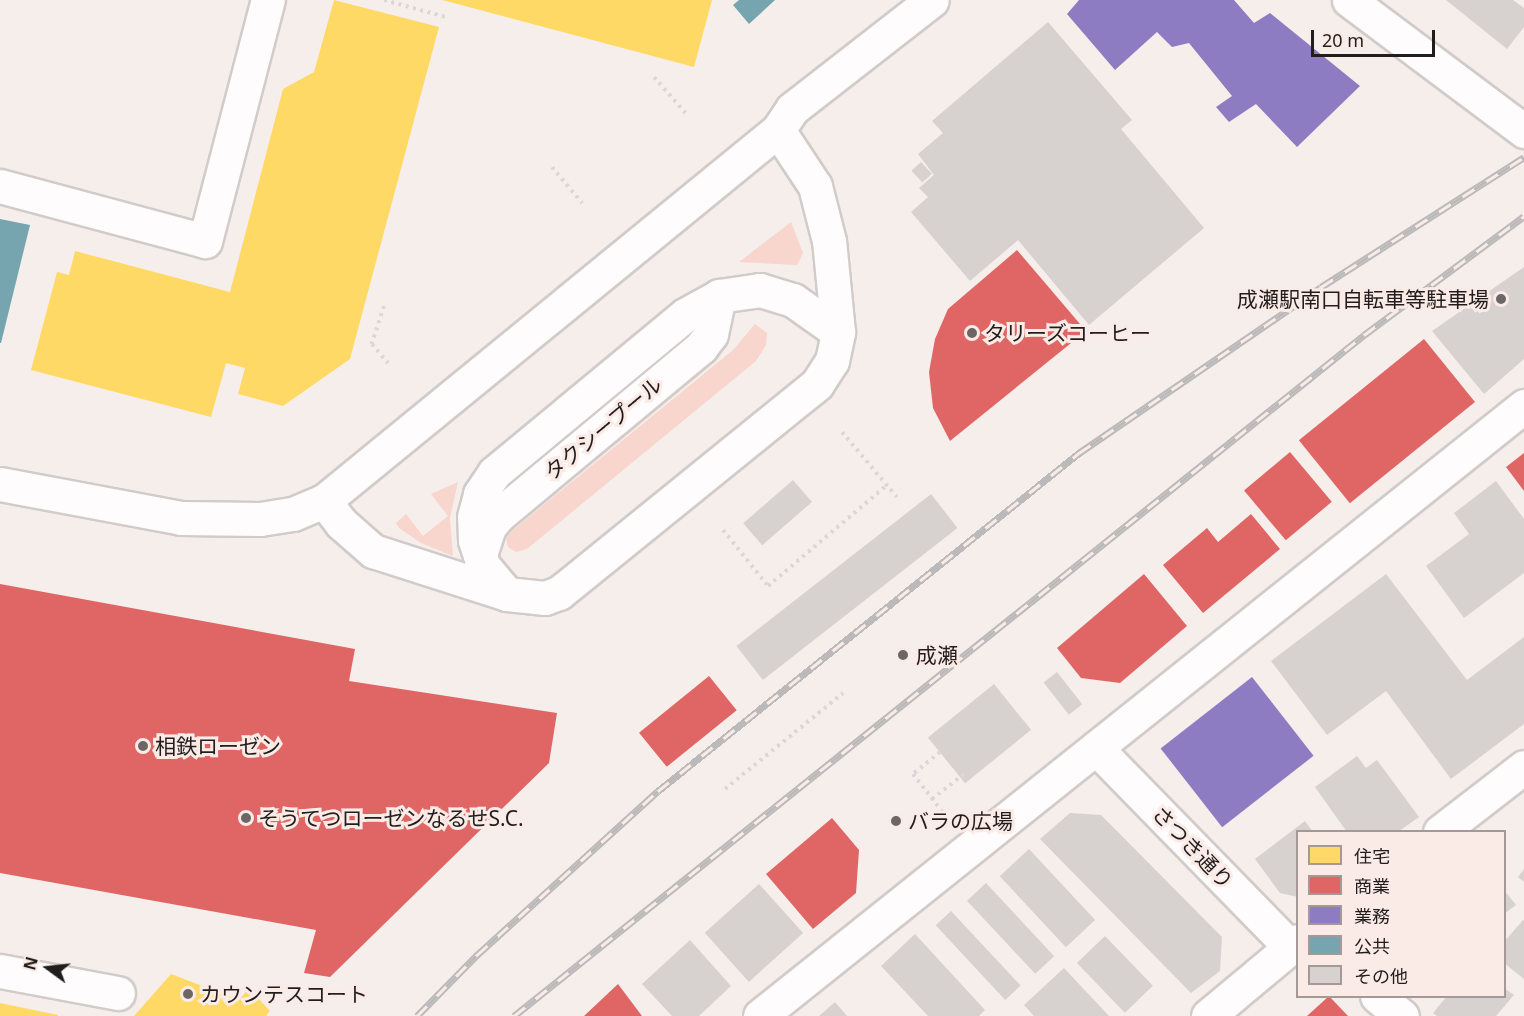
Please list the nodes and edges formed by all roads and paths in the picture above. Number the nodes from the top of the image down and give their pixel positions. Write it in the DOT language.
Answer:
graph roads {
  1 [pos="268,0"];
  2 [pos="384,0"];
  3 [pos="932,0"];
  4 [pos="1349,0"];
  5 [pos="446,17"];
  6 [pos="654,77"];
  7 [pos="688,116"];
  8 [pos="778,130"];
  9 [pos="1524,131"];
  10 [pos="552,167"];
  11 [pos="0,186"];
  12 [pos="582,204"];
  13 [pos="384,306"];
  14 [pos="838,332"];
  15 [pos="388,363"];
  16 [pos="1524,406"];
  17 [pos="842,432"];
  18 [pos="0,484"];
  19 [pos="887,485"];
  20 [pos="897,497"];
  21 [pos="324,501"];
  22 [pos="723,530"];
  23 [pos="507,594"];
  24 [pos="843,693"];
  25 [pos="1096,748"];
  26 [pos="940,752"];
  27 [pos="1524,767"];
  28 [pos="964,774"];
  29 [pos="725,789"];
  30 [pos="932,799"];
  31 [pos="952,824"];
  32 [pos="1441,830"];
  33 [pos="1294,944"];
  34 [pos="0,971"];
  35 [pos="118,993"];
  36 [pos="1380,998"];
  37 [pos="760,1016"];
  38 [pos="1208,1016"];
  39 [pos="1402,1016"];
  1 -- 11 [label="street"];
  2 -- 5 [label="path"];
  3 -- 8 [label="street"];
  4 -- 9 [label="street"];
  6 -- 7 [label="path"];
  8 -- 14 [label="street"];
  8 -- 21 [label="street"];
  10 -- 12 [label="path"];
  13 -- 15 [label="path"];
  14 -- 23 [label="street"];
  14 -- 23 [label="street"];
  16 -- 25 [label="street"];
  17 -- 19 [label="path"];
  18 -- 21 [label="street"];
  19 -- 20 [label="path"];
  19 -- 22 [label="path"];
  21 -- 23 [label="street"];
  24 -- 29 [label="path"];
  25 -- 33 [label="street, さつき通り"];
  25 -- 37 [label="street"];
  26 -- 30 [label="path"];
  27 -- 32 [label="street"];
  28 -- 30 [label="path"];
  30 -- 31 [label="path"];
  33 -- 38 [label="street"];
  34 -- 35 [label="street"];
  36 -- 39 [label="street"];
}
